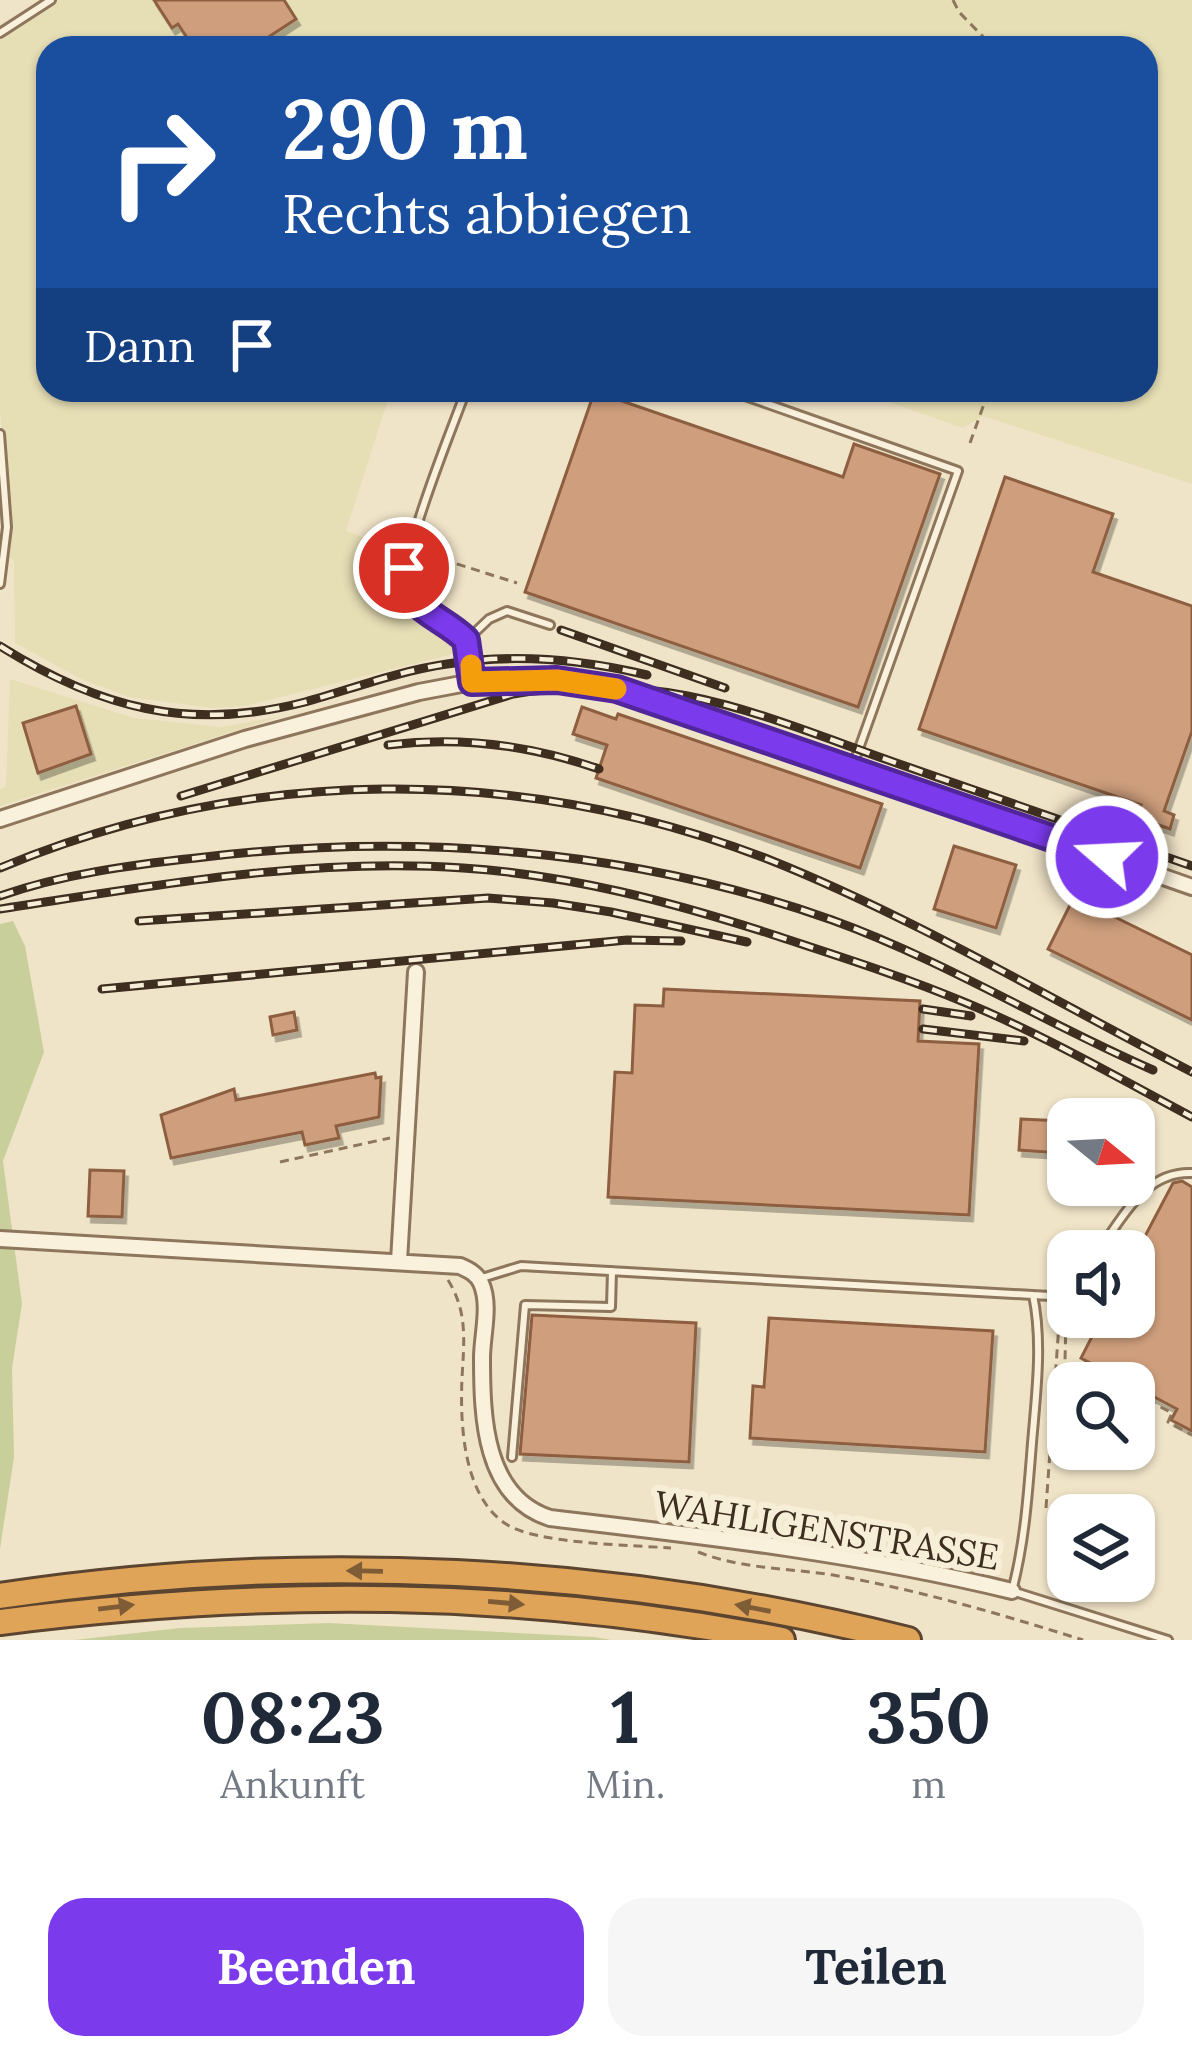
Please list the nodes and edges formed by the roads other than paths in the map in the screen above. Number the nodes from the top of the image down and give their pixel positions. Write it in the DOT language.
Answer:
graph roads {
  1 [pos="51,0"];
  2 [pos="0,34"];
  3 [pos="462,402"];
  4 [pos="762,402"];
  5 [pos="0,434"];
  6 [pos="0,584"];
  7 [pos="550,626"];
  8 [pos="466,640"];
  9 [pos="472,682"];
  10 [pos="852,768"];
  11 [pos="0,819"];
  12 [pos="1192,887"];
  13 [pos="416,972"];
  14 [pos="1192,1173"];
  15 [pos="1114,1230"];
  16 [pos="0,1239"];
  17 [pos="399,1261"];
  18 [pos="612,1271"];
  19 [pos="479,1280"];
  20 [pos="1034,1294"];
  21 [pos="1047,1295"];
  22 [pos="512,1457"];
  23 [pos="1012,1591"];
  24 [pos="0,1595"];
  25 [pos="0,1622"];
  26 [pos="782,1640"];
  27 [pos="908,1640"];
  28 [pos="1168,1640"];
  1 -- 2 [label="lane"];
  3 -- 8 [label="lane"];
  4 -- 10 [label="lane"];
  5 -- 6 [label="lane"];
  7 -- 8 [label="lane"];
  8 -- 9 [label="lane"];
  9 -- 10 [label="street"];
  9 -- 11 [label="street"];
  10 -- 12 [label="street"];
  13 -- 17 [label="street"];
  14 -- 15 [label="lane"];
  16 -- 17 [label="street"];
  17 -- 19 [label="street"];
  18 -- 19 [label="lane"];
  18 -- 20 [label="lane"];
  18 -- 22 [label="lane"];
  19 -- 23 [label="street, WAHLIGENSTRASSE"];
  20 -- 21 [label="lane"];
  20 -- 23 [label="lane, WAHLIGENSTRASSE"];
  23 -- 28 [label="lane"];
  27 -- 24 [label="highway, one-way"];
  25 -- 26 [label="highway, one-way"];
}
